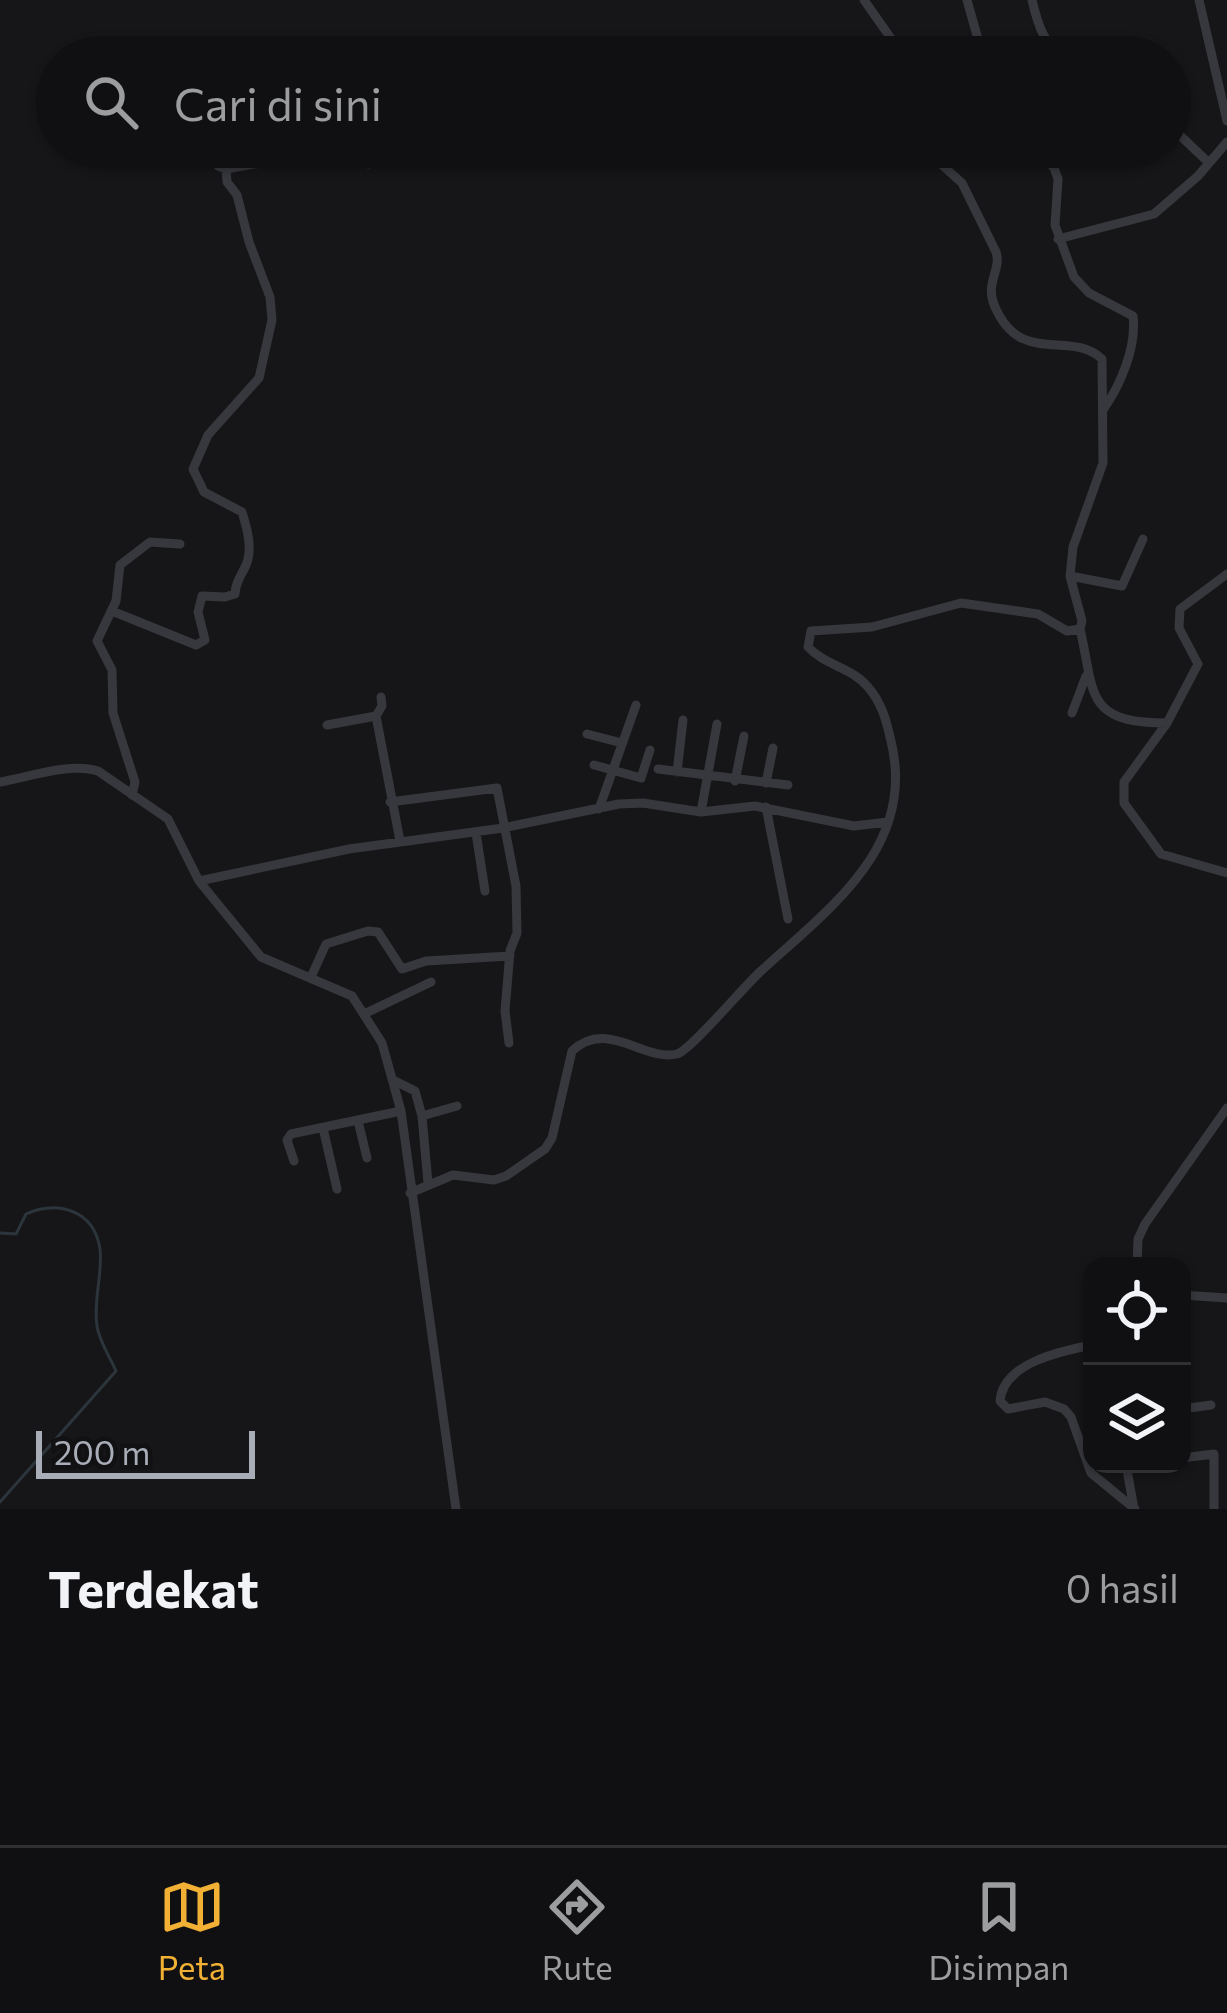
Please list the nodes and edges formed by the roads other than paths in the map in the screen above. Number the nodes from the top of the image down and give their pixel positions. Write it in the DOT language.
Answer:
graph roads {
  1 [pos="864,0"];
  2 [pos="968,0"];
  3 [pos="1032,0"];
  4 [pos="1199,0"];
  5 [pos="889,36"];
  6 [pos="977,36"];
  7 [pos="1043,36"];
  8 [pos="1227,121"];
  9 [pos="1227,142"];
  10 [pos="1191,146"];
  11 [pos="1208,162"];
  12 [pos="232,168"];
  13 [pos="945,168"];
  14 [pos="1054,168"];
  15 [pos="226,169"];
  16 [pos="1058,239"];
  17 [pos="1102,410"];
  18 [pos="1143,539"];
  19 [pos="180,544"];
  20 [pos="1227,574"];
  21 [pos="1070,576"];
  22 [pos="112,611"];
  23 [pos="1080,629"];
  24 [pos="1087,676"];
  25 [pos="380,697"];
  26 [pos="636,705"];
  27 [pos="616,712"];
  28 [pos="1072,713"];
  29 [pos="376,716"];
  30 [pos="631,717"];
  31 [pos="683,720"];
  32 [pos="1167,722"];
  33 [pos="717,724"];
  34 [pos="327,725"];
  35 [pos="587,734"];
  36 [pos="744,736"];
  37 [pos="622,743"];
  38 [pos="773,748"];
  39 [pos="650,750"];
  40 [pos="594,765"];
  41 [pos="658,769"];
  42 [pos="614,771"];
  43 [pos="677,772"];
  44 [pos="707,776"];
  45 [pos="735,781"];
  46 [pos="0,782"];
  47 [pos="766,783"];
  48 [pos="788,785"];
  49 [pos="132,795"];
  50 [pos="390,802"];
  51 [pos="766,807"];
  52 [pos="599,809"];
  53 [pos="700,812"];
  54 [pos="889,822"];
  55 [pos="503,828"];
  56 [pos="476,832"];
  57 [pos="400,841"];
  58 [pos="1227,873"];
  59 [pos="199,881"];
  60 [pos="485,891"];
  61 [pos="788,920"];
  62 [pos="510,956"];
  63 [pos="311,977"];
  64 [pos="431,982"];
  65 [pos="366,1013"];
  66 [pos="509,1043"];
  67 [pos="395,1082"];
  68 [pos="457,1106"];
  69 [pos="1227,1108"];
  70 [pos="401,1111"];
  71 [pos="422,1116"];
  72 [pos="358,1121"];
  73 [pos="323,1128"];
  74 [pos="368,1158"];
  75 [pos="294,1162"];
  76 [pos="428,1183"];
  77 [pos="337,1189"];
  78 [pos="410,1193"];
  79 [pos="1137,1257"];
  80 [pos="1191,1296"];
  81 [pos="1227,1298"];
  82 [pos="1083,1348"];
  83 [pos="1211,1405"];
  84 [pos="1191,1407"];
  85 [pos="1191,1457"];
  86 [pos="1128,1473"];
  87 [pos="456,1509"];
  88 [pos="1134,1509"];
  89 [pos="1214,1509"];
  1 -- 5 [label="street"];
  2 -- 6 [label="street"];
  3 -- 7 [label="street"];
  4 -- 8 [label="street"];
  9 -- 11 [label="street"];
  10 -- 11 [label="street"];
  11 -- 16 [label="street"];
  12 -- 15 [label="street"];
  13 -- 17 [label="street"];
  14 -- 16 [label="street"];
  15 -- 22 [label="street"];
  16 -- 17 [label="street"];
  17 -- 21 [label="street"];
  18 -- 21 [label="street"];
  19 -- 22 [label="street"];
  20 -- 32 [label="street"];
  21 -- 23 [label="street"];
  22 -- 49 [label="street"];
  23 -- 24 [label="street"];
  23 -- 54 [label="street"];
  24 -- 28 [label="street"];
  24 -- 32 [label="street"];
  25 -- 29 [label="street"];
  26 -- 30 [label="street"];
  27 -- 30 [label="street"];
  29 -- 34 [label="street"];
  29 -- 50 [label="street"];
  30 -- 37 [label="street"];
  31 -- 43 [label="street"];
  32 -- 58 [label="street"];
  33 -- 44 [label="street"];
  35 -- 37 [label="street"];
  36 -- 45 [label="street"];
  37 -- 42 [label="street"];
  38 -- 47 [label="street"];
  39 -- 42 [label="street"];
  40 -- 42 [label="street"];
  41 -- 43 [label="street"];
  42 -- 52 [label="street"];
  43 -- 44 [label="street"];
  44 -- 45 [label="street"];
  44 -- 53 [label="street"];
  45 -- 47 [label="street"];
  46 -- 49 [label="street"];
  47 -- 48 [label="street"];
  49 -- 59 [label="street"];
  50 -- 55 [label="street"];
  50 -- 57 [label="street"];
  51 -- 53 [label="street"];
  51 -- 54 [label="street"];
  51 -- 61 [label="street"];
  52 -- 53 [label="street"];
  52 -- 55 [label="street"];
  54 -- 76 [label="street"];
  55 -- 56 [label="street"];
  55 -- 62 [label="street"];
  56 -- 57 [label="street"];
  56 -- 60 [label="street"];
  57 -- 59 [label="street"];
  59 -- 63 [label="street"];
  62 -- 63 [label="street"];
  62 -- 66 [label="street"];
  63 -- 65 [label="street"];
  64 -- 65 [label="street"];
  65 -- 67 [label="street"];
  67 -- 70 [label="street"];
  67 -- 71 [label="street"];
  68 -- 71 [label="street"];
  69 -- 79 [label="street"];
  70 -- 72 [label="street"];
  70 -- 78 [label="street"];
  71 -- 76 [label="street"];
  72 -- 73 [label="street"];
  72 -- 74 [label="street"];
  73 -- 75 [label="street"];
  73 -- 77 [label="street"];
  76 -- 78 [label="street"];
  78 -- 87 [label="street"];
  80 -- 81 [label="street"];
  82 -- 88 [label="street"];
  83 -- 84 [label="street"];
  85 -- 89 [label="street"];
  86 -- 88 [label="street"];
}
